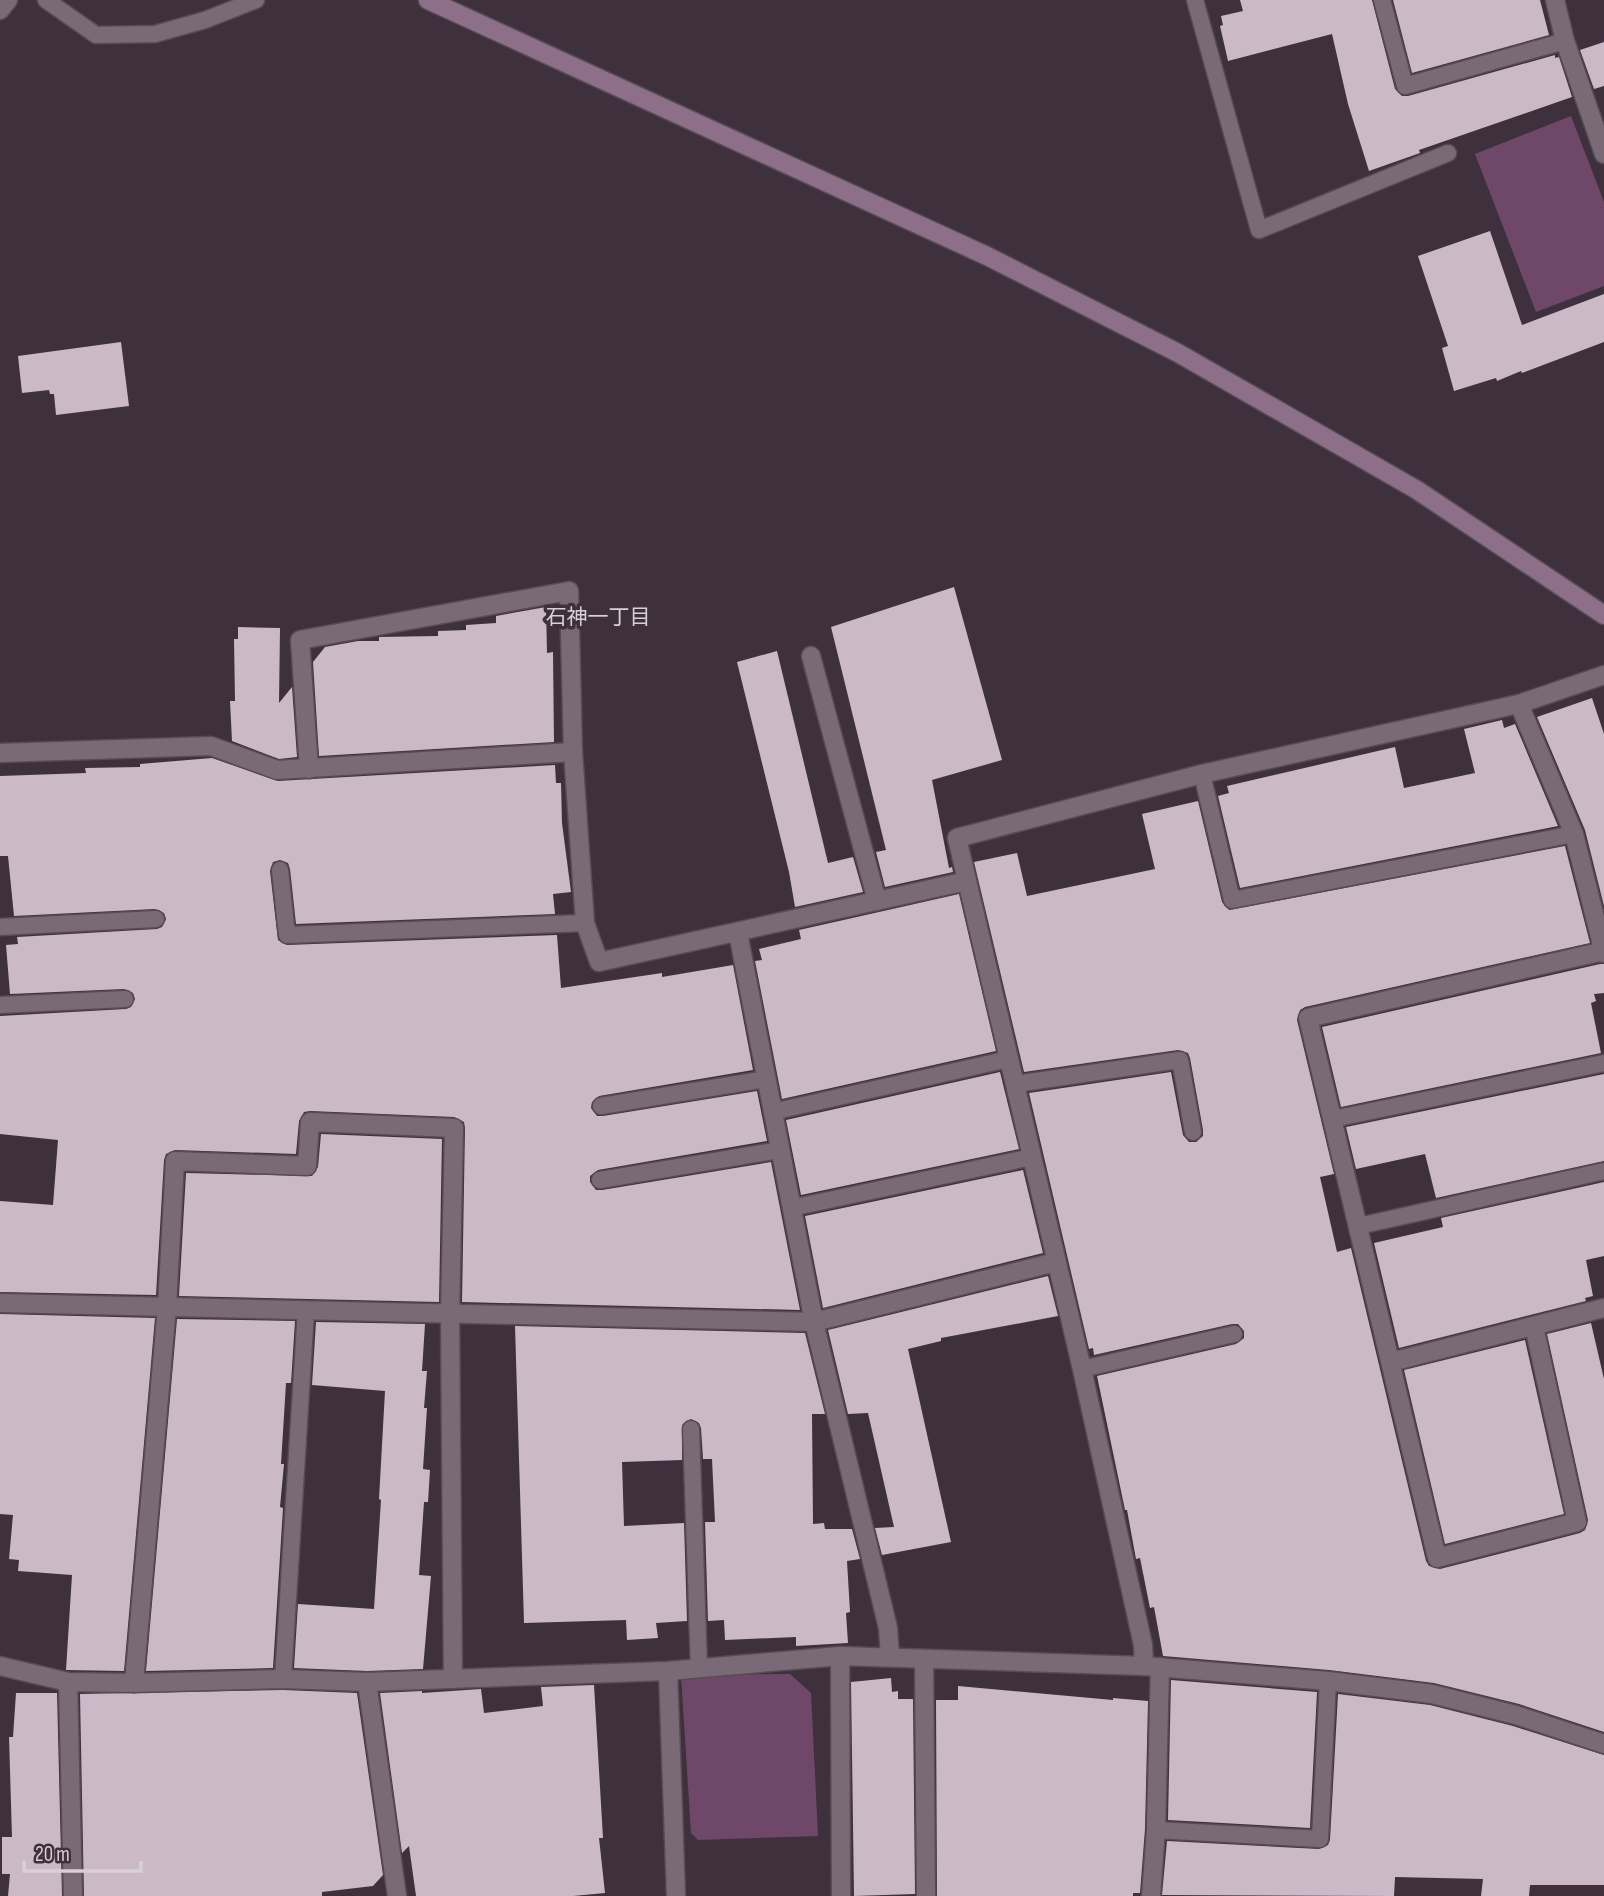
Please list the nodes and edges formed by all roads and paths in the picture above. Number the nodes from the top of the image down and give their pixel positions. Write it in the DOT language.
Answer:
graph roads {
  1 [pos="8,0"];
  2 [pos="46,0"];
  3 [pos="256,0"];
  4 [pos="428,0"];
  5 [pos="1195,0"];
  6 [pos="1382,0"];
  7 [pos="1555,0"];
  8 [pos="0,10"];
  9 [pos="1565,41"];
  10 [pos="1448,153"];
  11 [pos="1604,154"];
  12 [pos="1604,615"];
  13 [pos="811,656"];
  14 [pos="1604,675"];
  15 [pos="1520,704"];
  16 [pos="573,752"];
  17 [pos="0,753"];
  18 [pos="309,769"];
  19 [pos="1202,774"];
  20 [pos="1574,834"];
  21 [pos="281,870"];
  22 [pos="967,881"];
  23 [pos="877,901"];
  24 [pos="156,919"];
  25 [pos="585,923"];
  26 [pos="0,927"];
  27 [pos="738,933"];
  28 [pos="1604,952"];
  29 [pos="125,999"];
  30 [pos="0,1005"];
  31 [pos="1009,1059"];
  32 [pos="1604,1063"];
  33 [pos="766,1079"];
  34 [pos="1015,1084"];
  35 [pos="601,1107"];
  36 [pos="772,1112"];
  37 [pos="1333,1119"];
  38 [pos="1193,1132"];
  39 [pos="780,1150"];
  40 [pos="1032,1157"];
  41 [pos="1604,1171"];
  42 [pos="600,1180"];
  43 [pos="791,1208"];
  44 [pos="1359,1226"];
  45 [pos="1056,1262"];
  46 [pos="0,1303"];
  47 [pos="167,1307"];
  48 [pos="1604,1308"];
  49 [pos="306,1310"];
  50 [pos="450,1314"];
  51 [pos="814,1322"];
  52 [pos="1534,1326"];
  53 [pos="1234,1334"];
  54 [pos="1391,1362"];
  55 [pos="1082,1369"];
  56 [pos="691,1429"];
  57 [pos="840,1656"];
  58 [pos="890,1657"];
  59 [pos="924,1659"];
  60 [pos="0,1666"];
  61 [pos="1152,1666"];
  62 [pos="699,1668"];
  63 [pos="668,1671"];
  64 [pos="283,1679"];
  65 [pos="453,1679"];
  66 [pos="1328,1681"];
  67 [pos="68,1682"];
  68 [pos="367,1682"];
  69 [pos="134,1683"];
  70 [pos="1604,1744"];
  71 [pos="1156,1830"];
  72 [pos="73,1896"];
  73 [pos="397,1896"];
  74 [pos="676,1896"];
  75 [pos="841,1896"];
  76 [pos="926,1896"];
  77 [pos="1151,1896"];
  1 -- 8 [label="street"];
  2 -- 3 [label="lane"];
  4 -- 12 [label="street"];
  5 -- 10 [label="lane"];
  6 -- 9 [label="lane"];
  7 -- 9 [label="street"];
  9 -- 11 [label="street"];
  13 -- 23 [label="street"];
  14 -- 15 [label="street"];
  15 -- 19 [label="street"];
  15 -- 20 [label="street"];
  16 -- 18 [label="street"];
  16 -- 18 [label="street"];
  16 -- 25 [label="street"];
  17 -- 18 [label="street"];
  19 -- 20 [label="lane"];
  19 -- 22 [label="street"];
  20 -- 28 [label="street"];
  21 -- 25 [label="lane"];
  22 -- 23 [label="street"];
  22 -- 31 [label="street"];
  23 -- 27 [label="street"];
  24 -- 26 [label="lane"];
  25 -- 27 [label="street"];
  27 -- 33 [label="street"];
  28 -- 37 [label="street"];
  29 -- 30 [label="lane"];
  31 -- 34 [label="street"];
  31 -- 36 [label="lane"];
  32 -- 37 [label="lane"];
  33 -- 35 [label="lane"];
  33 -- 36 [label="street"];
  34 -- 38 [label="lane"];
  34 -- 40 [label="street"];
  36 -- 39 [label="street"];
  37 -- 44 [label="street"];
  39 -- 42 [label="lane"];
  39 -- 43 [label="street"];
  40 -- 43 [label="lane"];
  40 -- 45 [label="street"];
  41 -- 44 [label="lane"];
  43 -- 51 [label="street"];
  44 -- 54 [label="street"];
  45 -- 51 [label="street"];
  45 -- 55 [label="street"];
  46 -- 47 [label="street"];
  47 -- 49 [label="street"];
  47 -- 50 [label="street"];
  47 -- 69 [label="street"];
  48 -- 52 [label="street"];
  49 -- 50 [label="street"];
  49 -- 64 [label="lane"];
  50 -- 51 [label="street"];
  50 -- 65 [label="street"];
  51 -- 58 [label="street"];
  52 -- 54 [label="street"];
  52 -- 54 [label="street"];
  53 -- 55 [label="lane"];
  55 -- 61 [label="street"];
  56 -- 62 [label="lane"];
  57 -- 58 [label="street"];
  57 -- 62 [label="street"];
  57 -- 75 [label="street"];
  58 -- 59 [label="street"];
  59 -- 61 [label="street"];
  59 -- 76 [label="street"];
  60 -- 67 [label="street"];
  61 -- 66 [label="street"];
  61 -- 71 [label="street"];
  62 -- 63 [label="street"];
  63 -- 65 [label="street"];
  63 -- 74 [label="street"];
  64 -- 68 [label="street"];
  64 -- 69 [label="street"];
  65 -- 68 [label="street"];
  66 -- 70 [label="street"];
  66 -- 71 [label="lane"];
  67 -- 69 [label="street"];
  67 -- 72 [label="street"];
  68 -- 73 [label="street"];
  71 -- 77 [label="street"];
}
